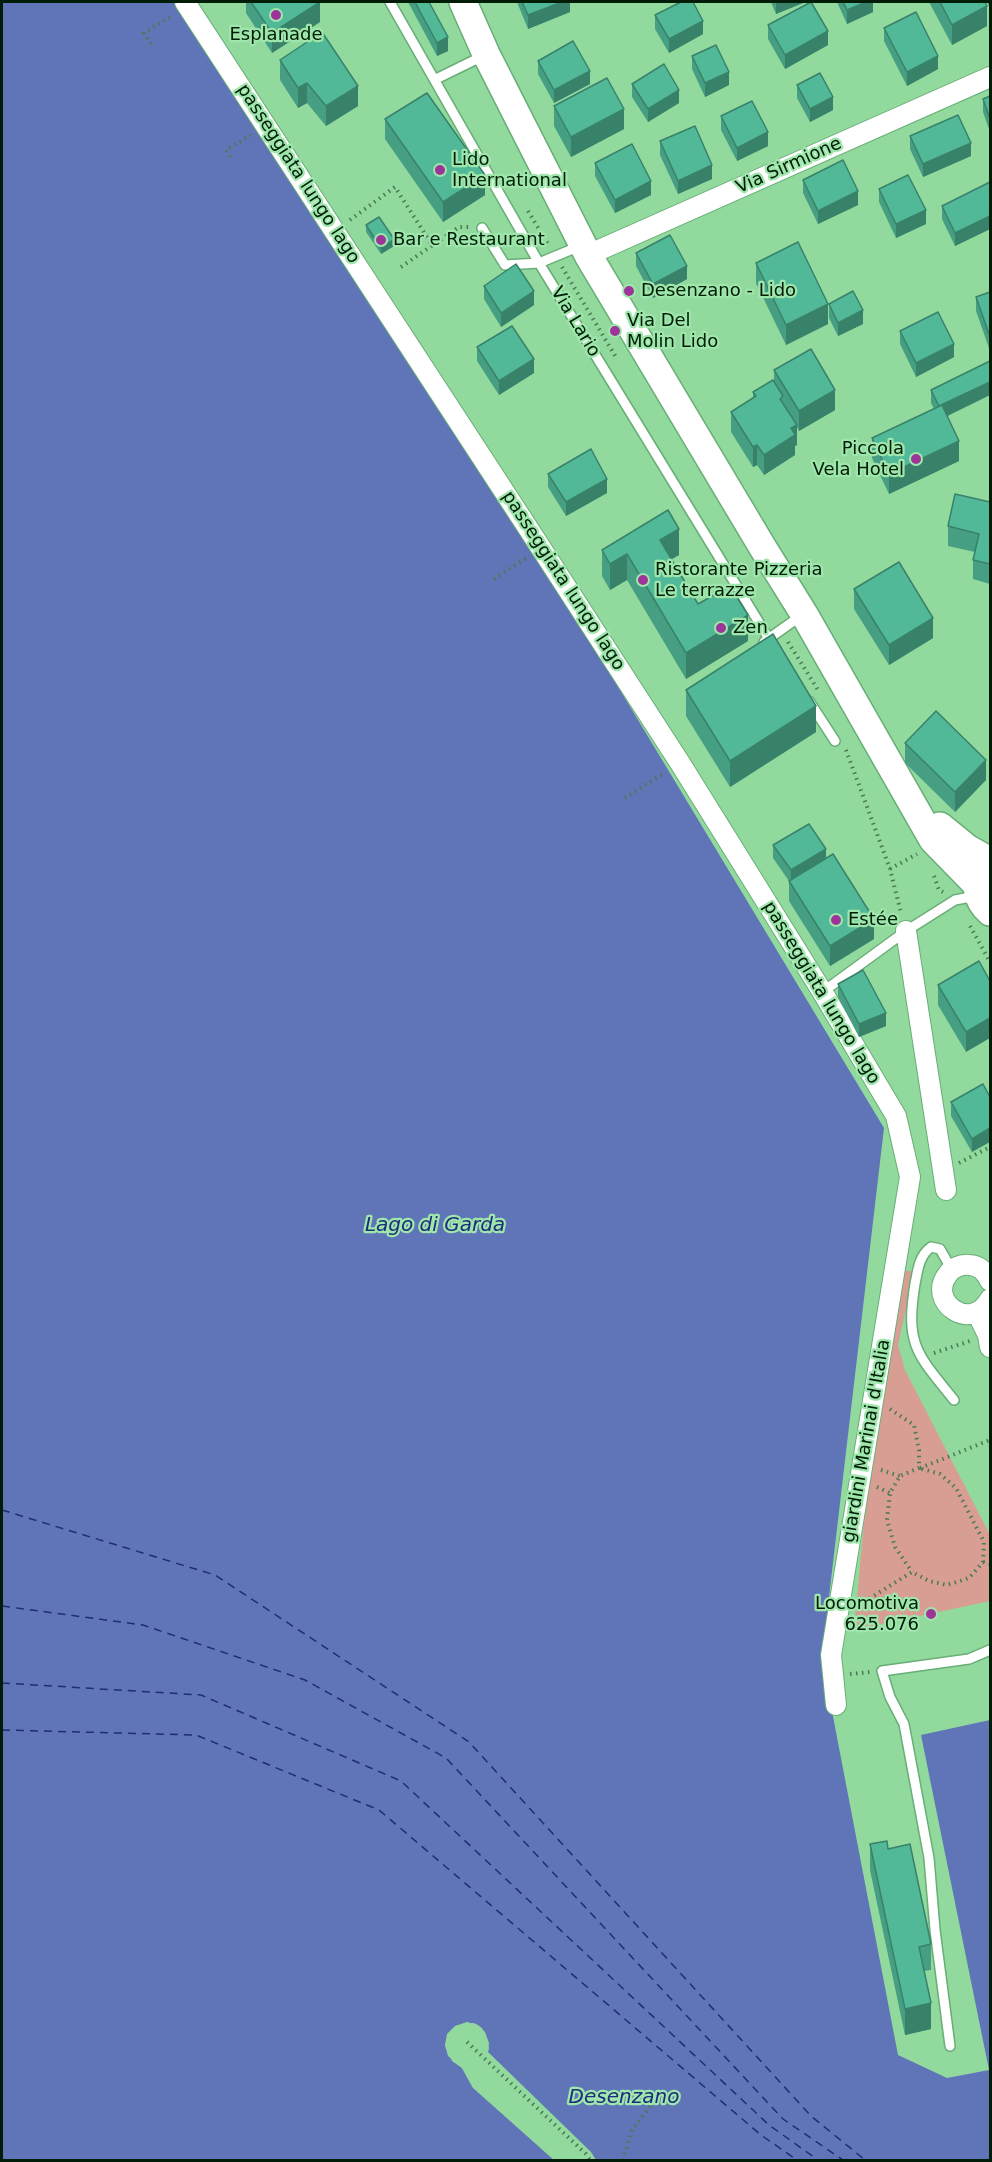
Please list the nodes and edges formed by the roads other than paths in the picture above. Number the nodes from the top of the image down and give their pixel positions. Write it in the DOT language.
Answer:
graph roads {
  1 [pos="390,2"];
  2 [pos="463,2"];
  3 [pos="180,8"];
  4 [pos="486,54"];
  5 [pos="990,77"];
  6 [pos="435,79"];
  7 [pos="482,228"];
  8 [pos="586,250"];
  9 [pos="539,263"];
  10 [pos="804,614"];
  11 [pos="768,638"];
  12 [pos="759,645"];
  13 [pos="781,657"];
  14 [pos="805,694"];
  15 [pos="836,741"];
  16 [pos="906,789"];
  17 [pos="990,861"];
  18 [pos="982,897"];
  19 [pos="906,931"];
  20 [pos="828,988"];
  21 [pos="910,1177"];
  22 [pos="952,1270"];
  23 [pos="989,1275"];
  24 [pos="984,1306"];
  25 [pos="990,1347"];
  26 [pos="954,1400"];
  27 [pos="990,1650"];
  28 [pos="836,1706"];
  29 [pos="950,2046"];
  1 -- 6 [label="lane, Via Lario"];
  2 -- 4 [label="main road"];
  3 -- 21 [label="street, passeggiata lungo lago"];
  4 -- 6 [label="lane"];
  4 -- 8 [label="main road"];
  5 -- 8 [label="street, Via Sirmione"];
  6 -- 9 [label="lane, Via Lario"];
  7 -- 9 [label="lane"];
  8 -- 9 [label="lane"];
  8 -- 10 [label="main road"];
  9 -- 11 [label="lane, Via Lario"];
  10 -- 11 [label="lane"];
  10 -- 16 [label="main road"];
  11 -- 12 [label="lane"];
  11 -- 13 [label="lane, Via Lario"];
  14 -- 15 [label="lane"];
  16 -- 17 [label="main road"];
  16 -- 18 [label="main road"];
  17 -- 18 [label="main road"];
  18 -- 19 [label="lane"];
  19 -- 20 [label="lane"];
  19 -- 21 [label="street"];
  21 -- 28 [label="street, giardini Marinai d'Italia"];
  22 -- 23 [label="street"];
  22 -- 24 [label="street"];
  22 -- 26 [label="lane"];
  24 -- 25 [label="street"];
  27 -- 29 [label="lane"];
}
